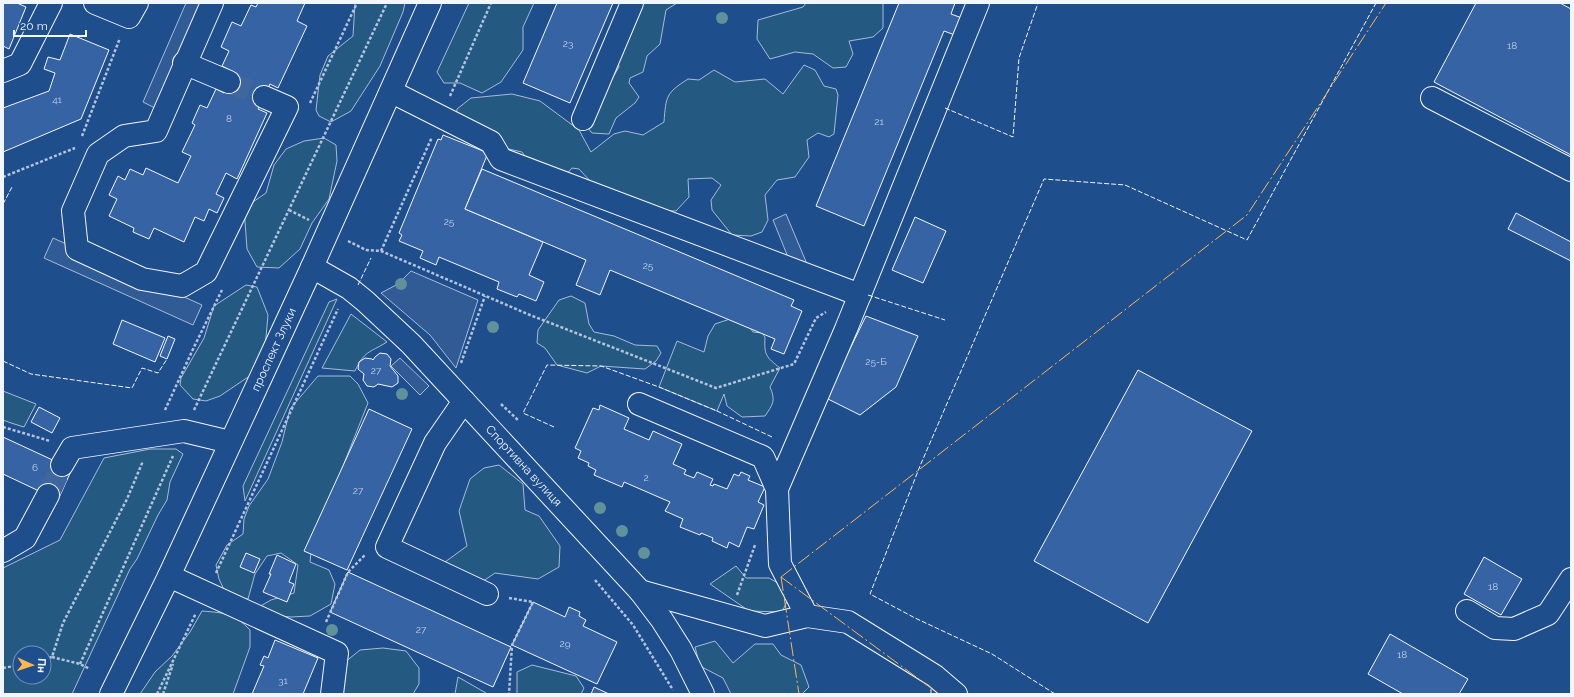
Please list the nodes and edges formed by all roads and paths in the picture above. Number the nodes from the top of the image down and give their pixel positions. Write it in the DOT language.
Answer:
graph roads {
  1 [pos="51,3"];
  2 [pos="95,3"];
  3 [pos="212,3"];
  4 [pos="357,3"];
  5 [pos="387,3"];
  6 [pos="430,3"];
  7 [pos="632,3"];
  8 [pos="978,3"];
  9 [pos="133,10"];
  10 [pos="184,63"];
  11 [pos="3,71"];
  12 [pos="229,82"];
  13 [pos="392,92"];
  14 [pos="264,97"];
  15 [pos="1432,98"];
  16 [pos="310,103"];
  17 [pos="583,120"];
  18 [pos="80,140"];
  19 [pos="78,147"];
  20 [pos="1571,170"];
  21 [pos="3,177"];
  22 [pos="366,250"];
  23 [pos="312,268"];
  24 [pos="226,283"];
  25 [pos="860,295"];
  26 [pos="341,302"];
  27 [pos="828,311"];
  28 [pos="464,401"];
  29 [pos="639,404"];
  30 [pos="3,427"];
  31 [pos="184,431"];
  32 [pos="154,436"];
  33 [pos="230,442"];
  34 [pos="67,457"];
  35 [pos="777,489"];
  36 [pos="48,495"];
  37 [pos="755,544"];
  38 [pos="3,551"];
  39 [pos="169,576"];
  40 [pos="1571,579"];
  41 [pos="207,592"];
  42 [pos="640,592"];
  43 [pos="487,594"];
  44 [pos="1467,611"];
  45 [pos="730,616"];
  46 [pos="807,616"];
  47 [pos="178,650"];
  48 [pos="52,657"];
  49 [pos="80,664"];
  50 [pos="90,669"];
  51 [pos="111,694"];
  52 [pos="157,694"];
  53 [pos="163,694"];
  54 [pos="332,694"];
  55 [pos="509,694"];
  56 [pos="703,694"];
  57 [pos="956,694"];
  1 -- 11 [label="main road"];
  2 -- 9 [label="main road"];
  3 -- 10 [label="main road"];
  4 -- 16 [label="path"];
  5 -- 31 [label="path"];
  6 -- 13 [label="main road, проспект Злуки"];
  7 -- 17 [label="main road"];
  8 -- 25 [label="main road"];
  9 -- 18 [label="path"];
  10 -- 12 [label="main road"];
  10 -- 14 [label="main road"];
  13 -- 23 [label="main road, проспект Злуки"];
  13 -- 25 [label="main road"];
  15 -- 20 [label="main road"];
  19 -- 21 [label="path"];
  22 -- 27 [label="path"];
  23 -- 28 [label="main road, Спортивна вулиця"];
  23 -- 33 [label="main road, проспект Злуки"];
  24 -- 32 [label="path"];
  25 -- 35 [label="main road"];
  26 -- 41 [label="path"];
  28 -- 42 [label="main road, Спортивна вулиця"];
  28 -- 43 [label="main road"];
  29 -- 35 [label="main road"];
  30 -- 34 [label="path"];
  31 -- 32 [label="main road"];
  31 -- 33 [label="main road"];
  31 -- 49 [label="path"];
  32 -- 34 [label="main road"];
  32 -- 48 [label="path"];
  33 -- 39 [label="main road, проспект Злуки"];
  35 -- 46 [label="main road"];
  36 -- 38 [label="main road"];
  37 -- 45 [label="path"];
  39 -- 41 [label="main road"];
  39 -- 51 [label="main road, проспект Злуки"];
  40 -- 44 [label="main road"];
  41 -- 47 [label="path"];
  41 -- 54 [label="main road"];
  42 -- 45 [label="main road"];
  42 -- 56 [label="main road, Спортивна вулиця"];
  43 -- 55 [label="path"];
  45 -- 46 [label="main road"];
  46 -- 57 [label="main road"];
  47 -- 52 [label="path"];
  47 -- 53 [label="path"];
  48 -- 49 [label="path"];
  49 -- 50 [label="path"];
}
